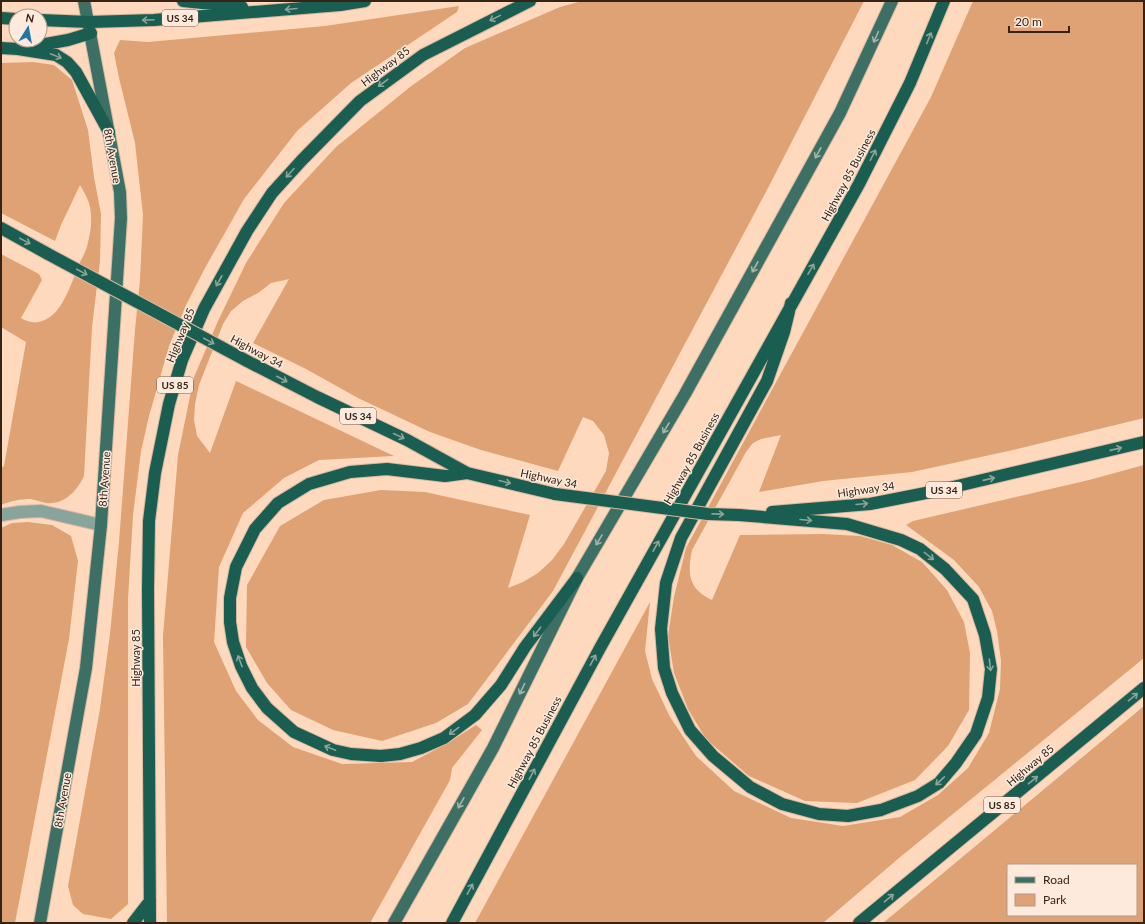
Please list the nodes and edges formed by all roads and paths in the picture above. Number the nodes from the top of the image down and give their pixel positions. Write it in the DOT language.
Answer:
graph roads {
  1 [pos="84,1"];
  2 [pos="183,1"];
  3 [pos="365,1"];
  4 [pos="530,1"];
  5 [pos="892,1"];
  6 [pos="944,1"];
  7 [pos="271,10"];
  8 [pos="48,21"];
  9 [pos="90,28"];
  10 [pos="1,48"];
  11 [pos="18,49"];
  12 [pos="109,132"];
  13 [pos="1,228"];
  14 [pos="792,303"];
  15 [pos="1144,442"];
  16 [pos="467,473"];
  17 [pos="1,515"];
  18 [pos="739,515"];
  19 [pos="101,525"];
  20 [pos="577,578"];
  21 [pos="1144,688"];
  22 [pos="150,901"];
  23 [pos="40,923"];
  24 [pos="133,923"];
  25 [pos="150,923"];
  26 [pos="394,923"];
  27 [pos="452,923"];
  28 [pos="859,923"];
  1 -- 9 [label="main road, 8th Avenue"];
  2 -- 7 [label="highway"];
  3 -- 7 [label="highway, US 34, one-way"];
  4 -- 22 [label="highway, Highway 85 / US 85, one-way"];
  5 -- 20 [label="main road, one-way"];
  14 -- 6 [label="highway, Highway 85 Business, one-way"];
  7 -- 9 [label="highway, US 34, one-way"];
  8 -- 9 [label="highway, US 34"];
  9 -- 11 [label="highway"];
  9 -- 12 [label="main road, 8th Avenue"];
  10 -- 11 [label="highway"];
  11 -- 12 [label="highway, one-way"];
  12 -- 19 [label="main road, 8th Avenue"];
  13 -- 16 [label="highway, Highway 34 / US 34, one-way, bridge"];
  18 -- 14 [label="highway, one-way"];
  27 -- 14 [label="highway, Highway 85 Business, one-way"];
  18 -- 15 [label="highway, Highway 34 / US 34, one-way"];
  16 -- 18 [label="highway, Highway 34 / US 34, one-way, bridge"];
  20 -- 16 [label="highway, one-way"];
  17 -- 19 [label="lane"];
  19 -- 23 [label="main road, 8th Avenue"];
  20 -- 26 [label="main road, one-way"];
  28 -- 21 [label="highway, Highway 85 / US 85, one-way"];
  22 -- 24 [label="highway"];
  22 -- 25 [label="highway, Highway 85 / US 85"];
}
